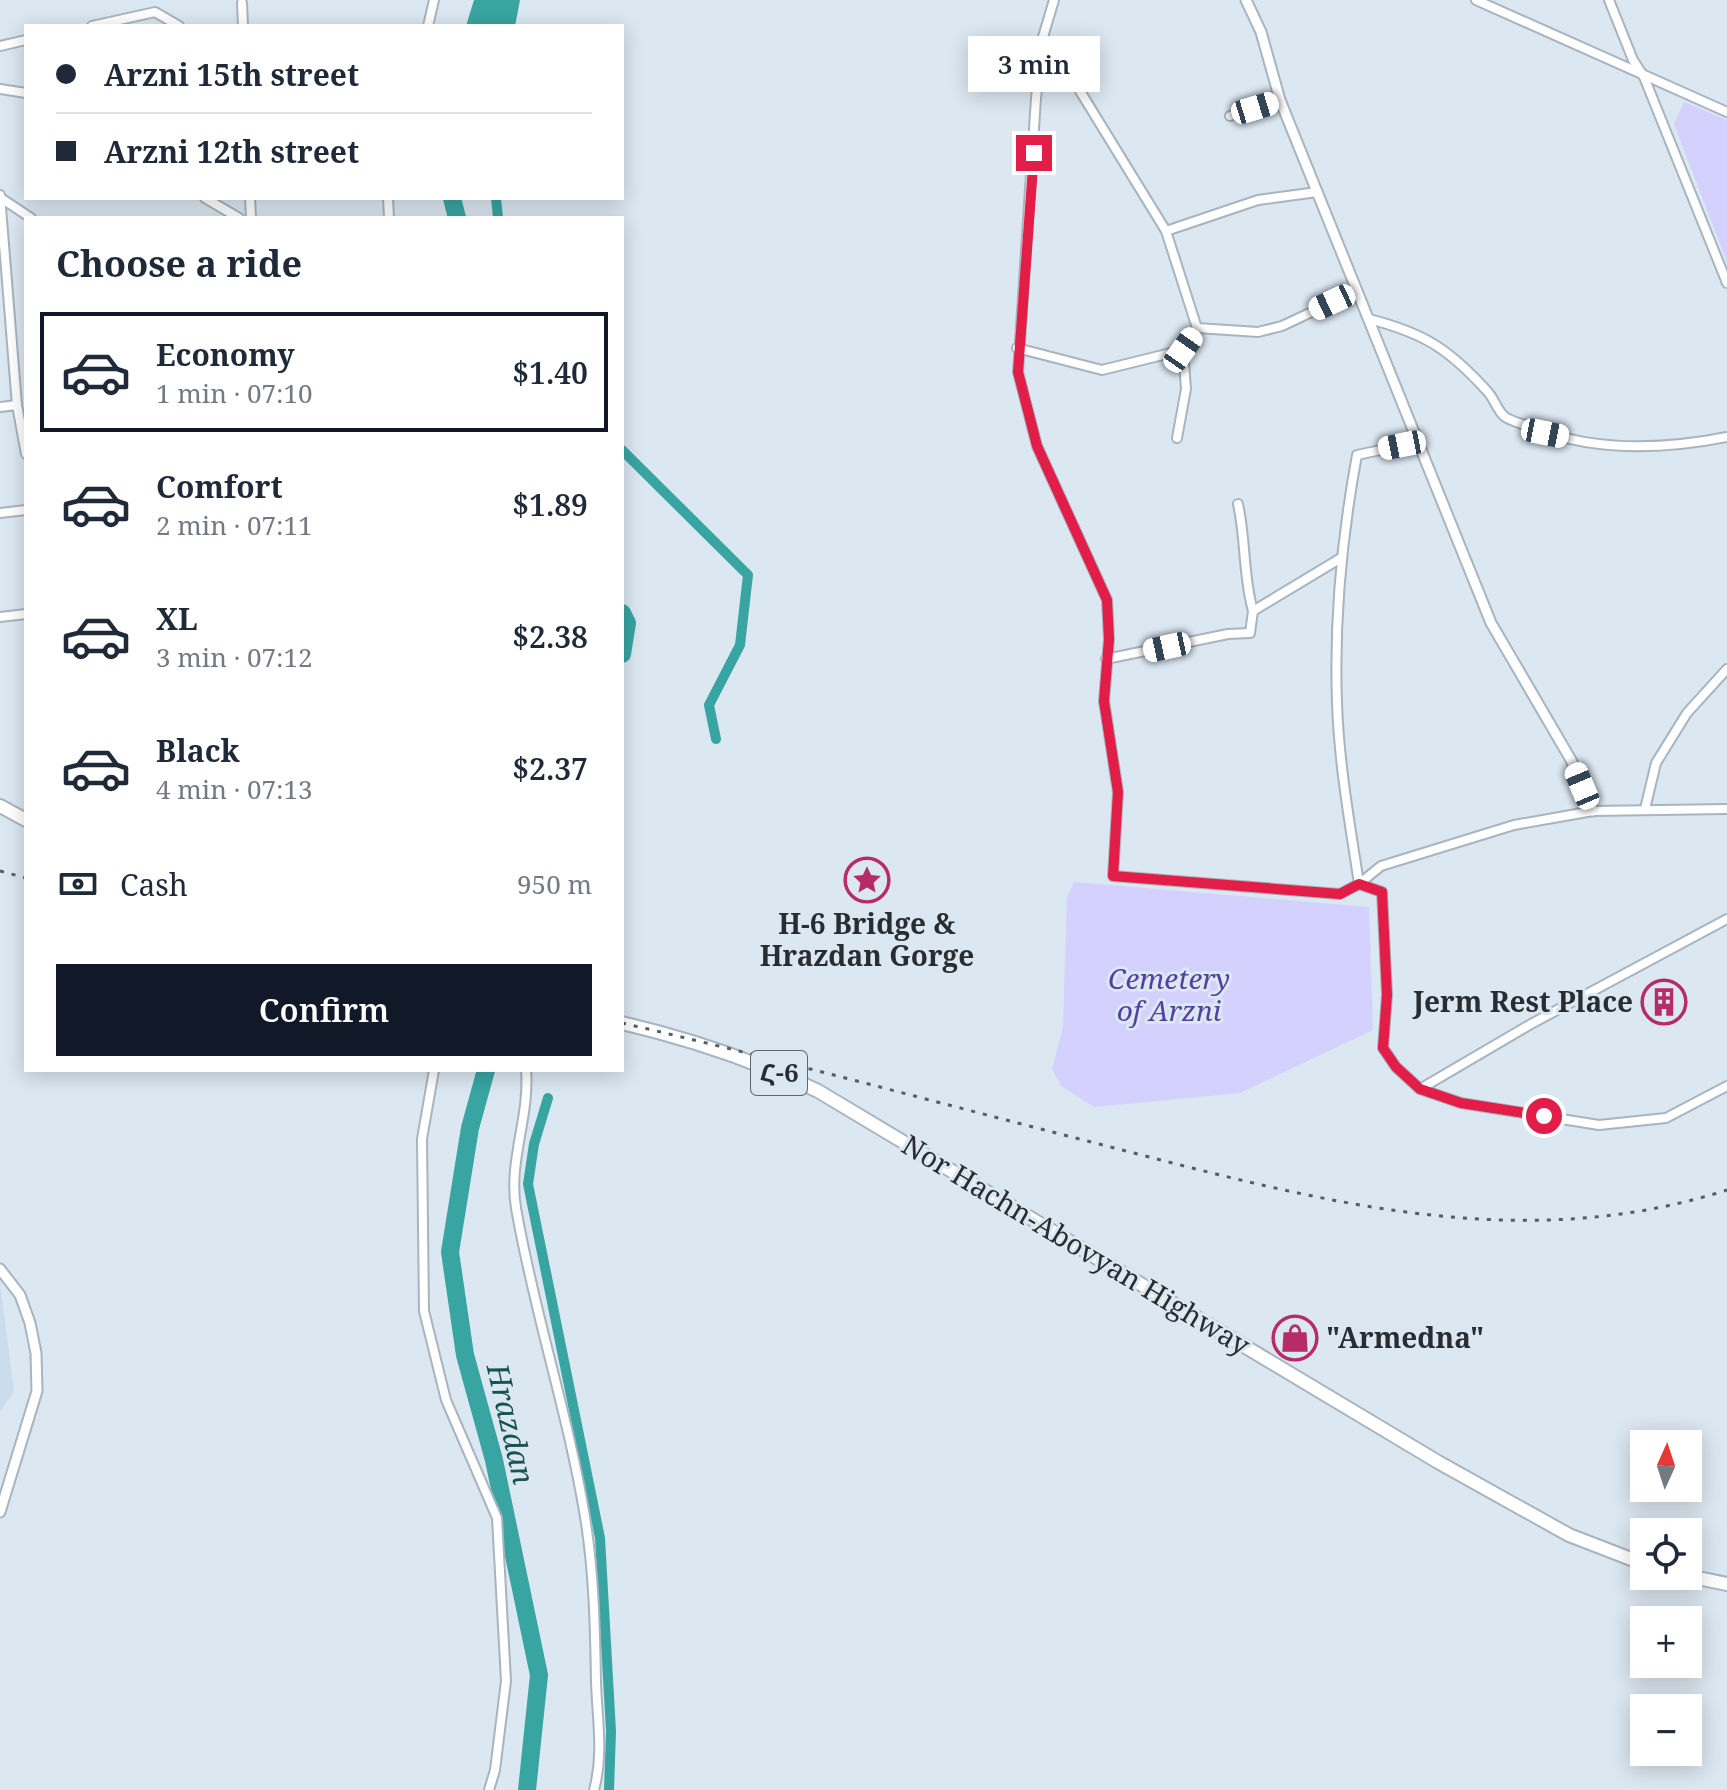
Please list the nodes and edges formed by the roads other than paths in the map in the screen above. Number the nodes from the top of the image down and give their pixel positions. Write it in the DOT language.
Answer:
graph roads {
  1 [pos="434,0"];
  2 [pos="1054,0"];
  3 [pos="1246,0"];
  4 [pos="1476,0"];
  5 [pos="1609,0"];
  6 [pos="242,3"];
  7 [pos="101,24"];
  8 [pos="176,24"];
  9 [pos="243,24"];
  10 [pos="428,24"];
  11 [pos="1043,37"];
  12 [pos="24,40"];
  13 [pos="0,46"];
  14 [pos="1644,77"];
  15 [pos="0,89"];
  16 [pos="24,92"];
  17 [pos="1280,100"];
  18 [pos="1727,112"];
  19 [pos="1230,116"];
  20 [pos="1317,192"];
  21 [pos="0,197"];
  22 [pos="208,200"];
  23 [pos="28,216"];
  24 [pos="236,216"];
  25 [pos="1166,231"];
  26 [pos="1726,280"];
  27 [pos="1356,291"];
  28 [pos="1369,319"];
  29 [pos="1197,328"];
  30 [pos="1017,348"];
  31 [pos="1183,350"];
  32 [pos="17,405"];
  33 [pos="0,407"];
  34 [pos="1727,437"];
  35 [pos="1177,438"];
  36 [pos="1418,442"];
  37 [pos="24,443"];
  38 [pos="1238,504"];
  39 [pos="24,510"];
  40 [pos="0,513"];
  41 [pos="1341,558"];
  42 [pos="1253,611"];
  43 [pos="24,614"];
  44 [pos="0,617"];
  45 [pos="1106,659"];
  46 [pos="1727,669"];
  47 [pos="0,806"];
  48 [pos="1645,809"];
  49 [pos="1727,809"];
  50 [pos="1593,811"];
  51 [pos="24,819"];
  52 [pos="1359,884"];
  53 [pos="1727,919"];
  54 [pos="624,1023"];
  55 [pos="434,1072"];
  56 [pos="526,1072"];
  57 [pos="1727,1086"];
  58 [pos="1420,1089"];
  59 [pos="0,1269"];
  60 [pos="0,1512"];
  61 [pos="1630,1559"];
  62 [pos="1702,1579"];
  63 [pos="1727,1584"];
  64 [pos="489,1790"];
  65 [pos="594,1790"];
  1 -- 10 [label="street"];
  2 -- 11 [label="street"];
  3 -- 17 [label="street"];
  4 -- 14 [label="street"];
  5 -- 14 [label="street"];
  6 -- 9 [label="street"];
  7 -- 8 [label="street"];
  11 -- 25 [label="street"];
  11 -- 30 [label="street"];
  12 -- 13 [label="street"];
  14 -- 18 [label="street"];
  14 -- 26 [label="street"];
  15 -- 16 [label="street"];
  17 -- 19 [label="street"];
  17 -- 20 [label="street"];
  20 -- 25 [label="street"];
  20 -- 27 [label="street"];
  21 -- 23 [label="street"];
  21 -- 32 [label="street"];
  22 -- 24 [label="street"];
  25 -- 29 [label="street"];
  27 -- 28 [label="street"];
  27 -- 29 [label="street"];
  28 -- 34 [label="street"];
  28 -- 36 [label="street"];
  29 -- 31 [label="street"];
  30 -- 31 [label="street"];
  30 -- 45 [label="street"];
  31 -- 35 [label="street"];
  32 -- 33 [label="street"];
  32 -- 37 [label="street"];
  36 -- 41 [label="street"];
  36 -- 50 [label="street"];
  38 -- 42 [label="street"];
  39 -- 40 [label="street"];
  41 -- 42 [label="street"];
  41 -- 52 [label="street"];
  42 -- 45 [label="street"];
  43 -- 44 [label="street"];
  45 -- 52 [label="street"];
  46 -- 48 [label="street"];
  47 -- 51 [label="main road"];
  48 -- 49 [label="street"];
  48 -- 50 [label="street"];
  50 -- 52 [label="street"];
  52 -- 58 [label="street"];
  53 -- 58 [label="street"];
  54 -- 61 [label="main road, Nor Hachn-Abovyan Highway / Հ-6"];
  55 -- 64 [label="street"];
  56 -- 65 [label="street"];
  57 -- 58 [label="street"];
  59 -- 60 [label="street"];
  62 -- 63 [label="main road"];
}
